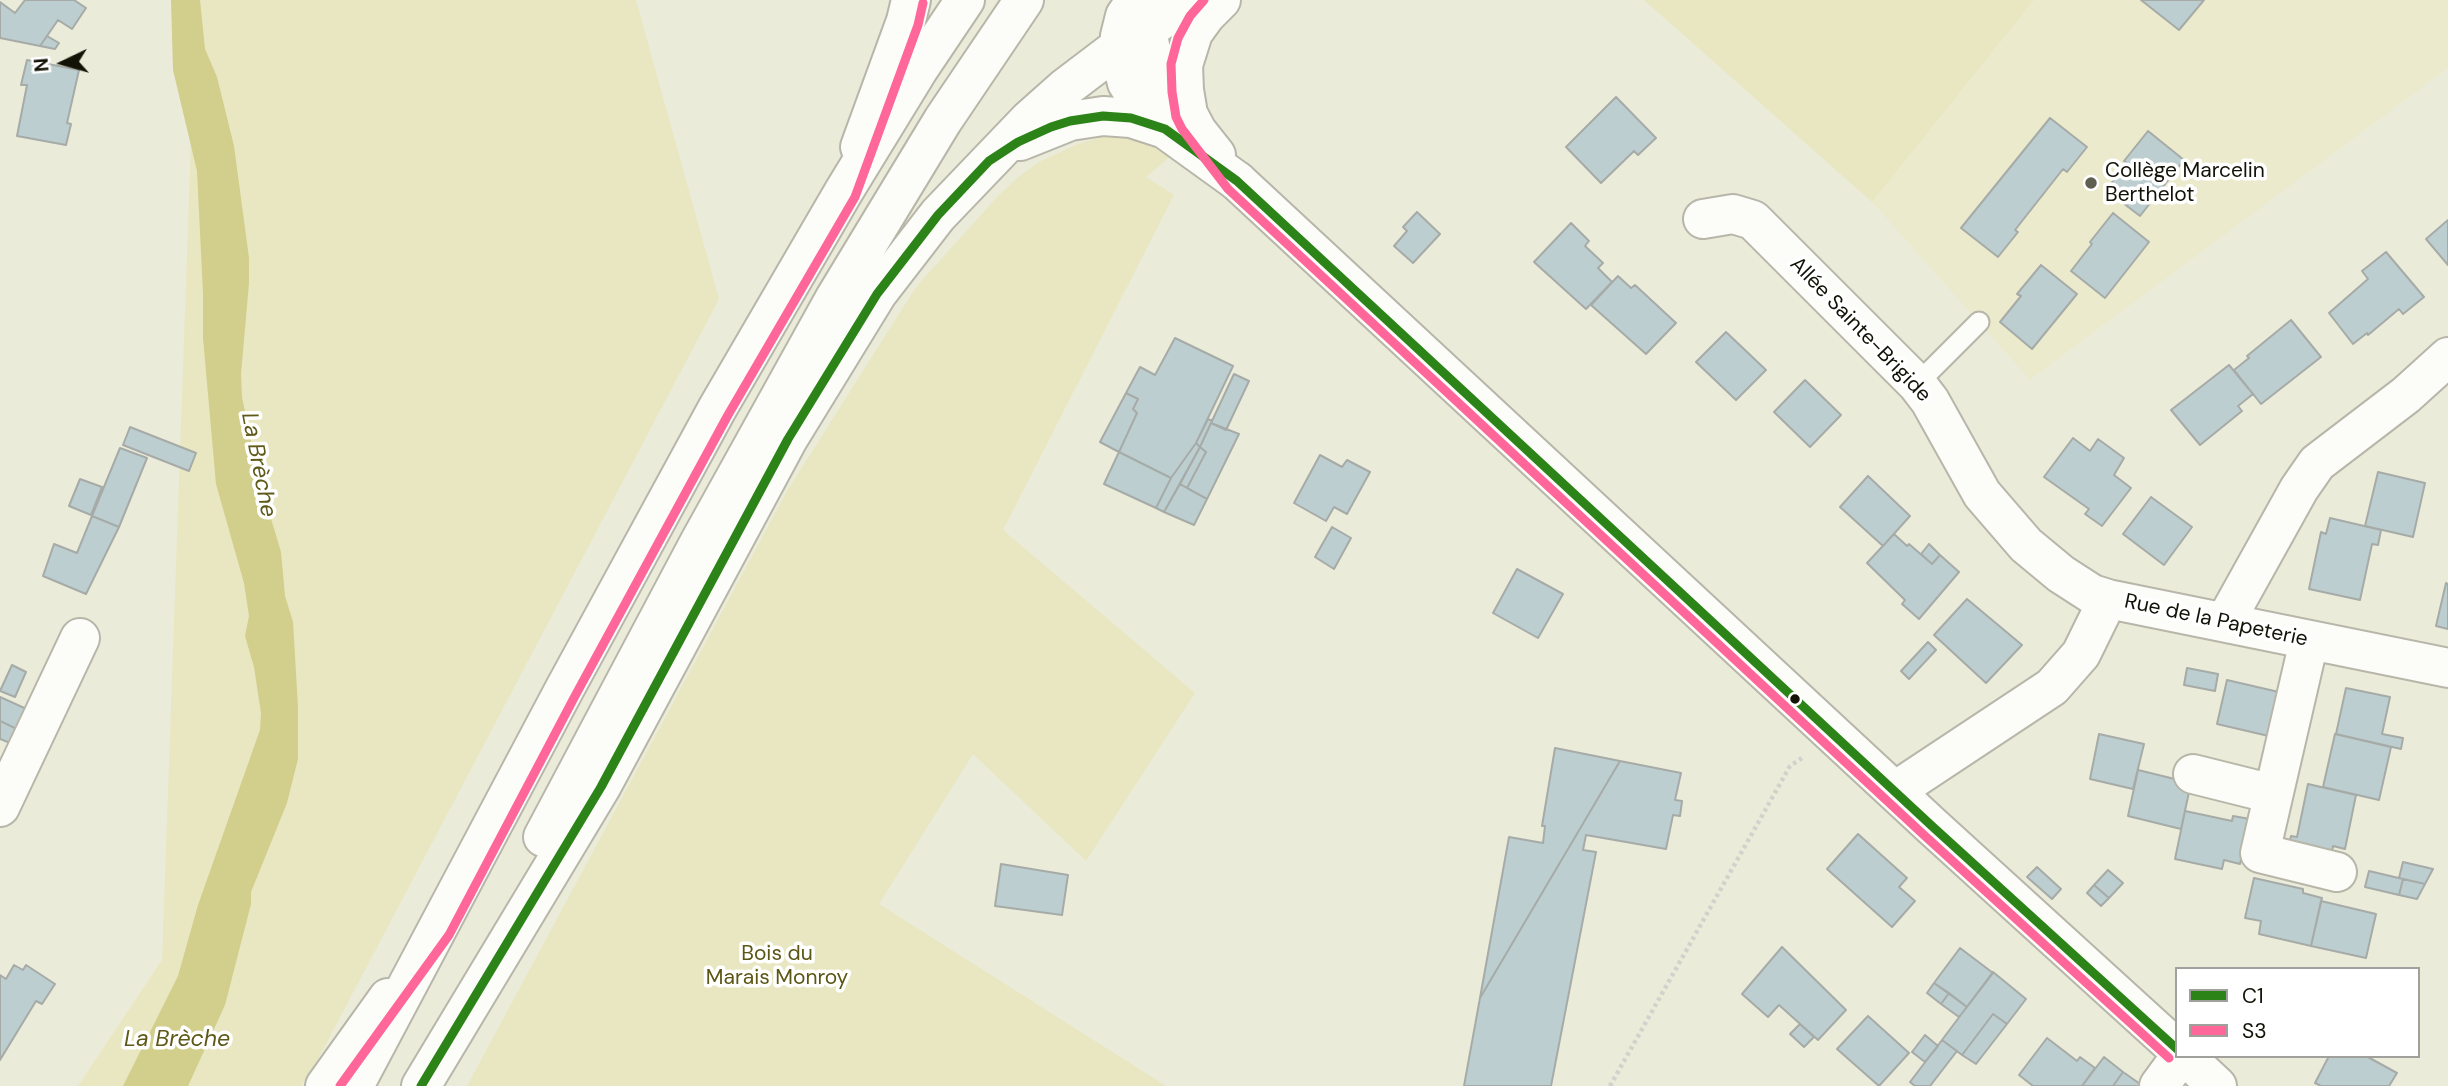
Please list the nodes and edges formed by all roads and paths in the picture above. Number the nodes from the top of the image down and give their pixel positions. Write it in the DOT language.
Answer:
graph roads {
  1 [pos="911,0"];
  2 [pos="965,0"];
  3 [pos="1024,0"];
  4 [pos="1194,0"];
  5 [pos="1221,0"];
  6 [pos="1137,19"];
  7 [pos="1177,121"];
  8 [pos="989,161"];
  9 [pos="844,191"];
  10 [pos="1703,219"];
  11 [pos="1979,322"];
  12 [pos="2448,357"];
  13 [pos="1917,384"];
  14 [pos="2108,599"];
  15 [pos="2225,622"];
  16 [pos="80,638"];
  17 [pos="2309,641"];
  18 [pos="2448,668"];
  19 [pos="1834,735"];
  20 [pos="2193,774"];
  21 [pos="1895,791"];
  22 [pos="2273,794"];
  23 [pos="0,807"];
  24 [pos="2337,872"];
  25 [pos="439,928"];
  26 [pos="2175,1047"];
  27 [pos="2181,1058"];
  28 [pos="2185,1058"];
  29 [pos="325,1086"];
  30 [pos="355,1086"];
  31 [pos="410,1086"];
  32 [pos="421,1086"];
  33 [pos="1610,1086"];
  34 [pos="2159,1086"];
  35 [pos="2217,1086"];
  1 -- 9 [label="main road"];
  2 -- 9 [label="main road"];
  3 -- 31 [label="main road"];
  4 -- 6 [label="main road"];
  5 -- 7 [label="main road"];
  6 -- 7 [label="main road"];
  6 -- 8 [label="main road"];
  7 -- 8 [label="main road"];
  7 -- 19 [label="main road"];
  8 -- 32 [label="main road"];
  9 -- 25 [label="main road"];
  10 -- 13 [label="main road, Allée Sainte-Brigide"];
  11 -- 13 [label="lane"];
  12 -- 15 [label="main road"];
  13 -- 14 [label="main road, Allée Sainte-Brigide"];
  14 -- 15 [label="main road, Rue de la Papeterie"];
  14 -- 21 [label="main road, Rue de la Papeterie"];
  15 -- 17 [label="main road, Rue de la Papeterie"];
  16 -- 23 [label="main road"];
  17 -- 18 [label="main road, Rue de la Papeterie"];
  17 -- 22 [label="main road"];
  19 -- 21 [label="main road"];
  19 -- 33 [label="path"];
  20 -- 22 [label="main road"];
  21 -- 26 [label="main road"];
  22 -- 24 [label="main road"];
  25 -- 29 [label="main road"];
  25 -- 30 [label="main road"];
  27 -- 34 [label="main road"];
  28 -- 35 [label="main road"];
}
